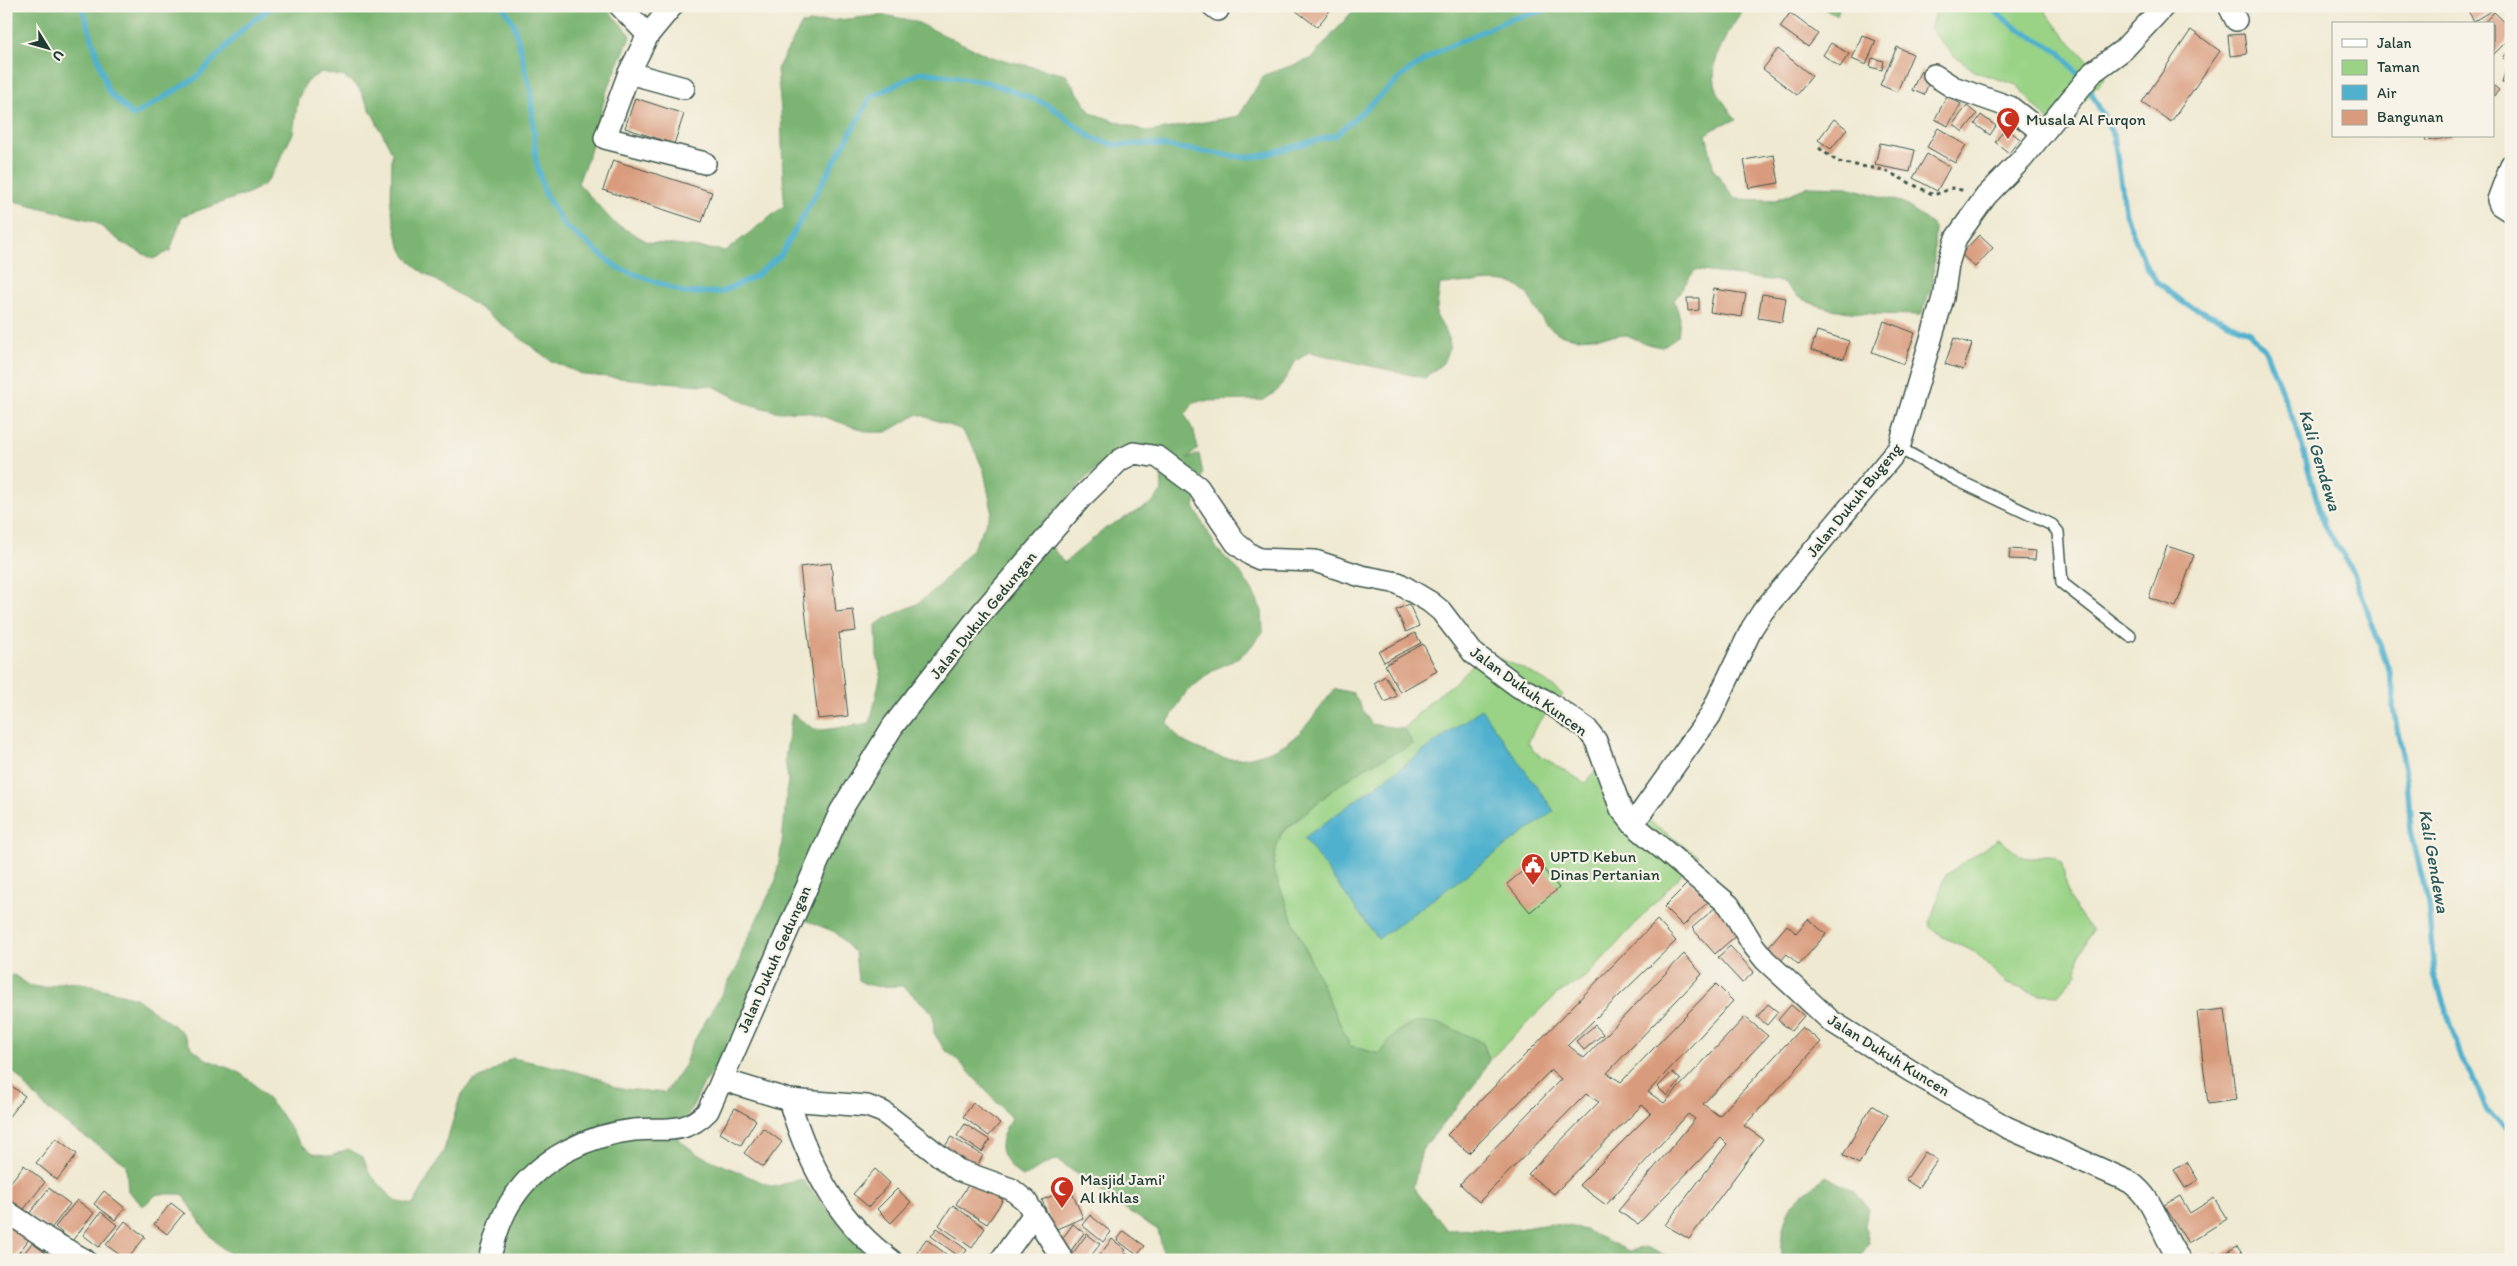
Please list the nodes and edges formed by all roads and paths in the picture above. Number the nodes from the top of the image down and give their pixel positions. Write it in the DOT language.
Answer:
graph roads {
  1 [pos="620,6"];
  2 [pos="672,6"];
  3 [pos="2164,6"];
  4 [pos="648,35"];
  5 [pos="629,73"];
  6 [pos="1934,75"];
  7 [pos="684,88"];
  8 [pos="2043,133"];
  9 [pos="1819,148"];
  10 [pos="705,163"];
  11 [pos="2511,165"];
  12 [pos="1986,196"];
  13 [pos="2511,212"];
  14 [pos="1899,448"];
  15 [pos="1398,583"];
  16 [pos="2130,636"];
  17 [pos="1633,824"];
  18 [pos="723,1080"];
  19 [pos="789,1100"];
  20 [pos="6,1211"];
  21 [pos="1034,1214"];
  22 [pos="85,1260"];
  23 [pos="488,1260"];
  24 [pos="891,1260"];
  25 [pos="1001,1260"];
  26 [pos="1063,1260"];
  27 [pos="2180,1260"];
  1 -- 4 [label="street"];
  2 -- 4 [label="street"];
  3 -- 8 [label="street, Jalan Dukuh Bugeng"];
  4 -- 5 [label="street"];
  5 -- 7 [label="street"];
  5 -- 10 [label="street"];
  6 -- 8 [label="street"];
  8 -- 12 [label="street, Jalan Dukuh Bugeng"];
  9 -- 12 [label="path"];
  11 -- 13 [label="street"];
  12 -- 14 [label="street, Jalan Dukuh Bugeng"];
  14 -- 16 [label="lane"];
  14 -- 17 [label="street, Jalan Dukuh Bugeng"];
  15 -- 17 [label="street, Jalan Dukuh Kuncen"];
  15 -- 18 [label="street, Jalan Dukuh Gedungan"];
  17 -- 27 [label="street, Jalan Dukuh Kuncen"];
  18 -- 19 [label="street"];
  18 -- 23 [label="street, Jalan Dukuh Gedungan"];
  19 -- 21 [label="street"];
  19 -- 24 [label="street"];
  20 -- 22 [label="street"];
  21 -- 25 [label="street"];
  21 -- 26 [label="street"];
}
